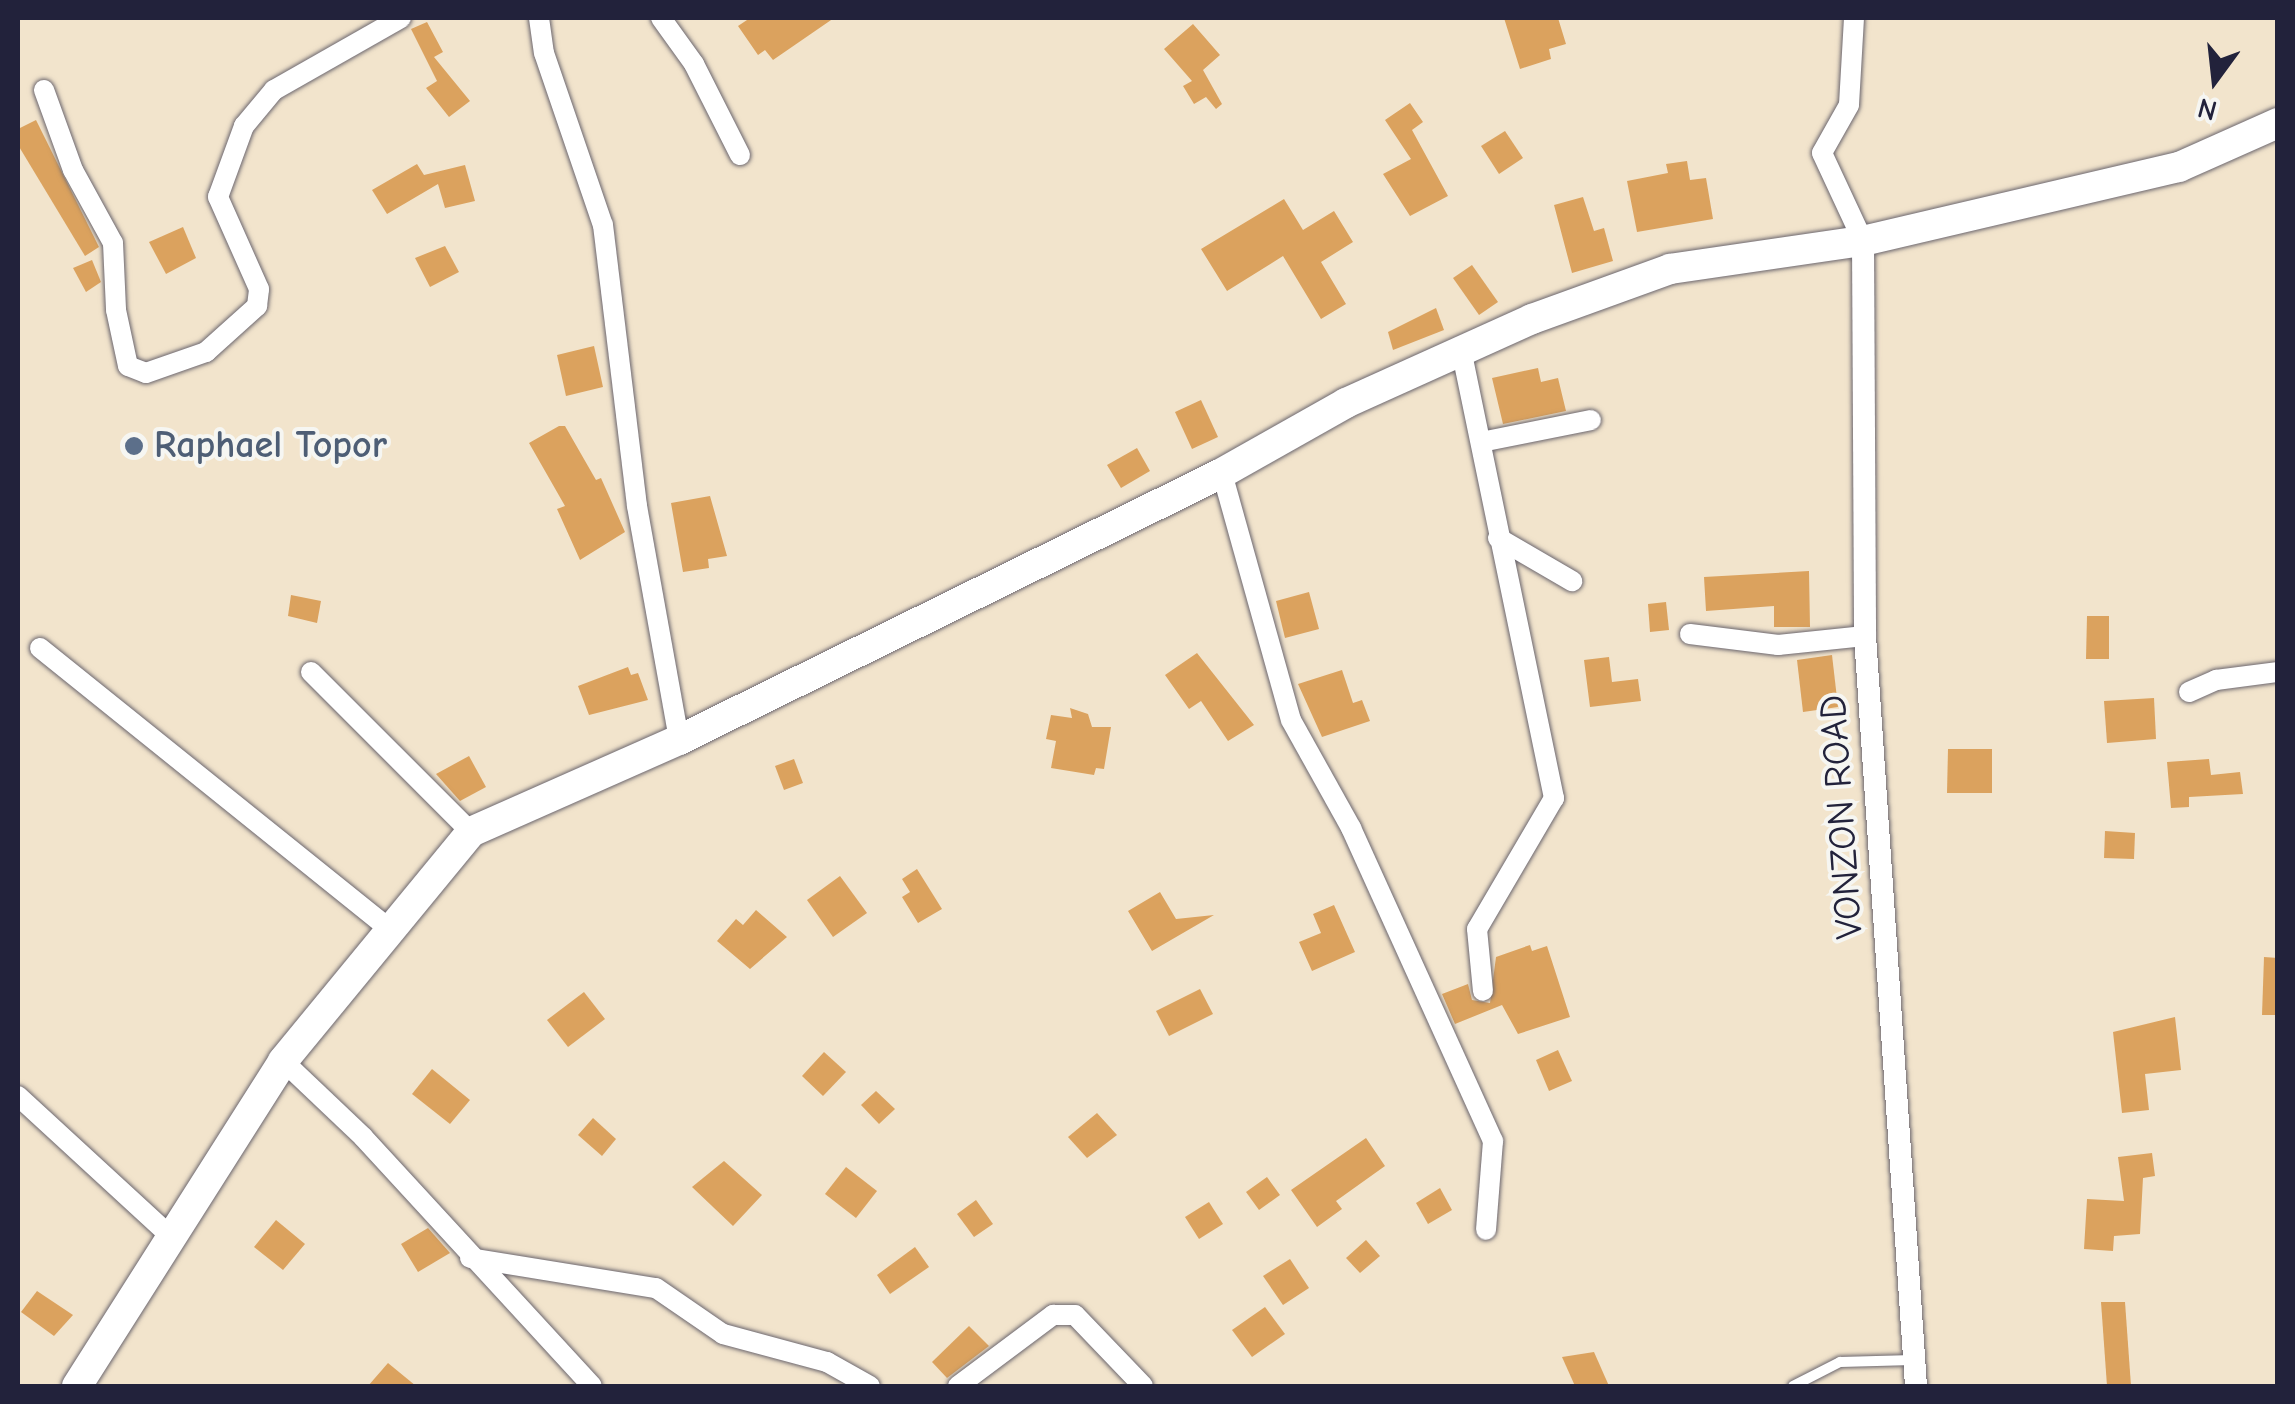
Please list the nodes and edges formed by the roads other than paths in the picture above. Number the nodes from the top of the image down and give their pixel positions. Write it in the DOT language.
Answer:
graph roads {
  1 [pos="401,18"];
  2 [pos="661,18"];
  3 [pos="1854,18"];
  4 [pos="542,20"];
  5 [pos="44,90"];
  6 [pos="2278,123"];
  7 [pos="740,155"];
  8 [pos="1863,241"];
  9 [pos="1461,349"];
  10 [pos="1592,420"];
  11 [pos="1481,442"];
  12 [pos="1222,473"];
  13 [pos="1498,538"];
  14 [pos="1572,581"];
  15 [pos="1690,634"];
  16 [pos="1865,636"];
  17 [pos="40,648"];
  18 [pos="311,672"];
  19 [pos="2278,672"];
  20 [pos="2189,692"];
  21 [pos="679,740"];
  22 [pos="470,832"];
  23 [pos="387,927"];
  24 [pos="1483,991"];
  25 [pos="283,1061"];
  26 [pos="18,1096"];
  27 [pos="1486,1230"];
  28 [pos="169,1236"];
  29 [pos="470,1258"];
  30 [pos="1914,1360"];
  31 [pos="78,1386"];
  32 [pos="592,1386"];
  33 [pos="870,1386"];
  34 [pos="958,1386"];
  35 [pos="1143,1386"];
  36 [pos="1793,1386"];
  37 [pos="1916,1386"];
  1 -- 5 [label="street"];
  2 -- 7 [label="street"];
  3 -- 8 [label="street"];
  4 -- 21 [label="street"];
  6 -- 8 [label="main road"];
  8 -- 9 [label="main road"];
  8 -- 16 [label="street, VONZON ROAD"];
  9 -- 11 [label="street"];
  9 -- 12 [label="main road"];
  10 -- 11 [label="street"];
  11 -- 13 [label="street"];
  12 -- 21 [label="main road"];
  12 -- 27 [label="street"];
  13 -- 14 [label="street"];
  13 -- 24 [label="street"];
  15 -- 16 [label="street"];
  16 -- 30 [label="street, VONZON ROAD"];
  17 -- 23 [label="street"];
  18 -- 22 [label="street"];
  19 -- 20 [label="street"];
  21 -- 22 [label="main road"];
  22 -- 23 [label="main road"];
  23 -- 25 [label="main road"];
  25 -- 28 [label="main road"];
  25 -- 29 [label="street"];
  26 -- 28 [label="street"];
  28 -- 31 [label="main road"];
  29 -- 32 [label="street"];
  29 -- 33 [label="street"];
  30 -- 36 [label="lane"];
  30 -- 37 [label="street, VONZON ROAD"];
  34 -- 35 [label="street"];
}
